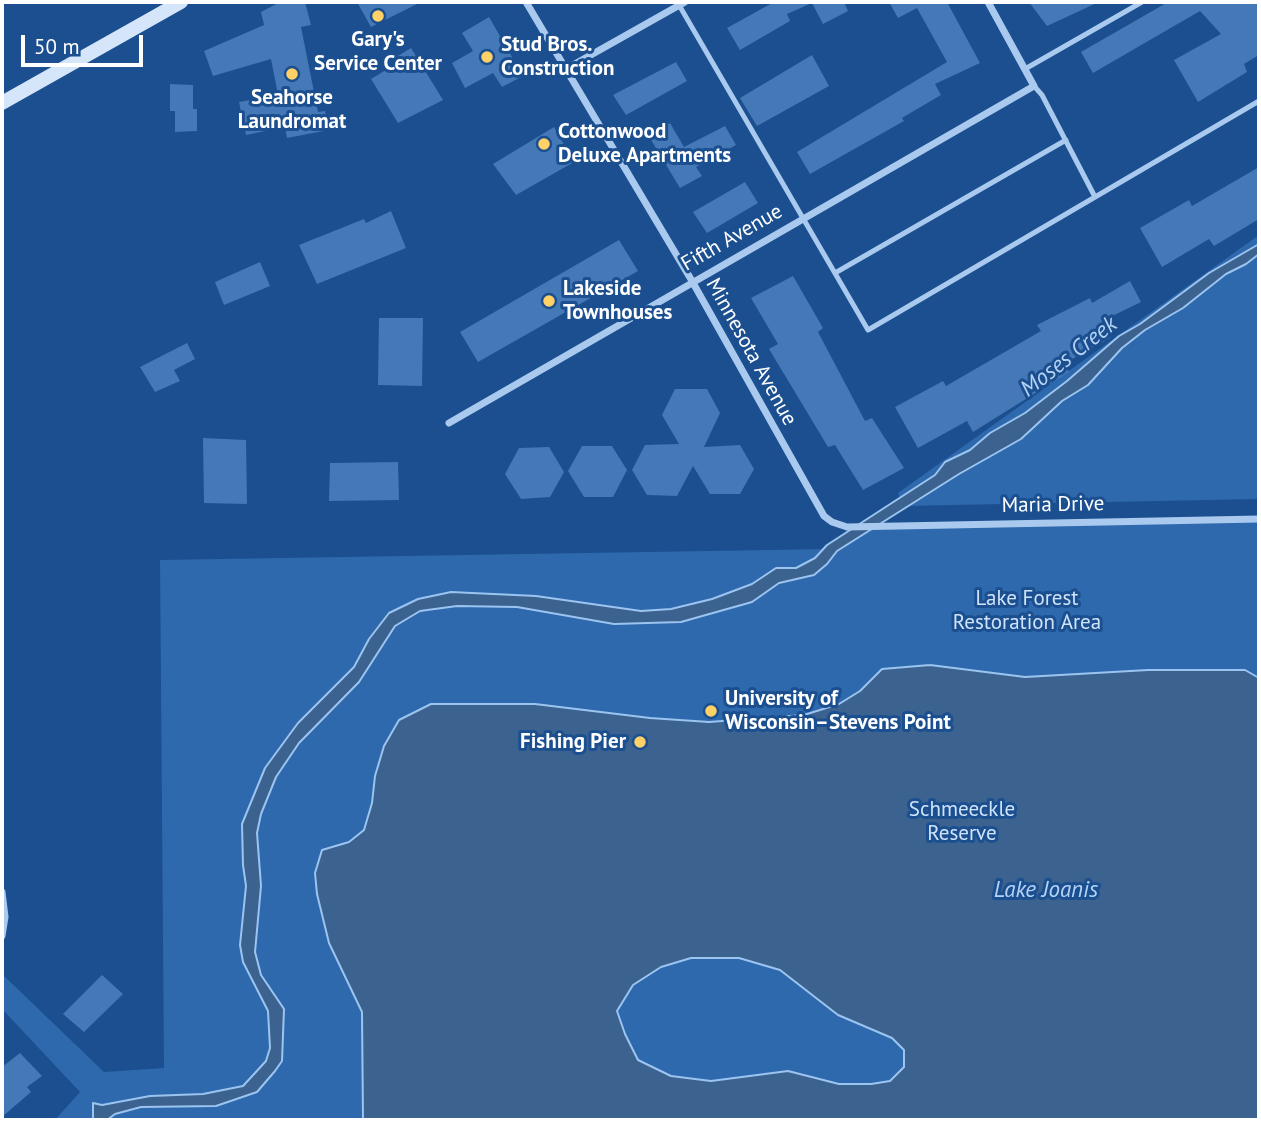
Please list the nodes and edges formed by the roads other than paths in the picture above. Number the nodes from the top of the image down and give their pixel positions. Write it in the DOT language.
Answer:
graph roads {
  1 [pos="181,2"];
  2 [pos="526,2"];
  3 [pos="988,2"];
  4 [pos="1142,2"];
  5 [pos="682,3"];
  6 [pos="566,69"];
  7 [pos="1025,69"];
  8 [pos="1034,86"];
  9 [pos="1259,101"];
  10 [pos="2,103"];
  11 [pos="1066,140"];
  12 [pos="1095,197"];
  13 [pos="803,218"];
  14 [pos="835,273"];
  15 [pos="692,281"];
  16 [pos="449,423"];
  17 [pos="1259,519"];
  18 [pos="847,527"];
  19 [pos="2,892"];
  20 [pos="2,936"];
  1 -- 10 [label="street"];
  2 -- 6 [label="street, Minnesota Avenue"];
  3 -- 7 [label="street"];
  4 -- 7 [label="lane"];
  5 -- 6 [label="street"];
  5 -- 13 [label="lane"];
  6 -- 15 [label="street, Minnesota Avenue"];
  7 -- 8 [label="street"];
  8 -- 11 [label="lane"];
  8 -- 13 [label="street, Fifth Avenue"];
  9 -- 12 [label="lane"];
  11 -- 12 [label="lane"];
  11 -- 14 [label="lane"];
  12 -- 14 [label="lane"];
  13 -- 14 [label="lane"];
  13 -- 15 [label="street, Fifth Avenue"];
  15 -- 16 [label="street, Fifth Avenue"];
  15 -- 18 [label="street, Minnesota Avenue"];
  17 -- 18 [label="street, Maria Drive"];
  19 -- 20 [label="street"];
}
